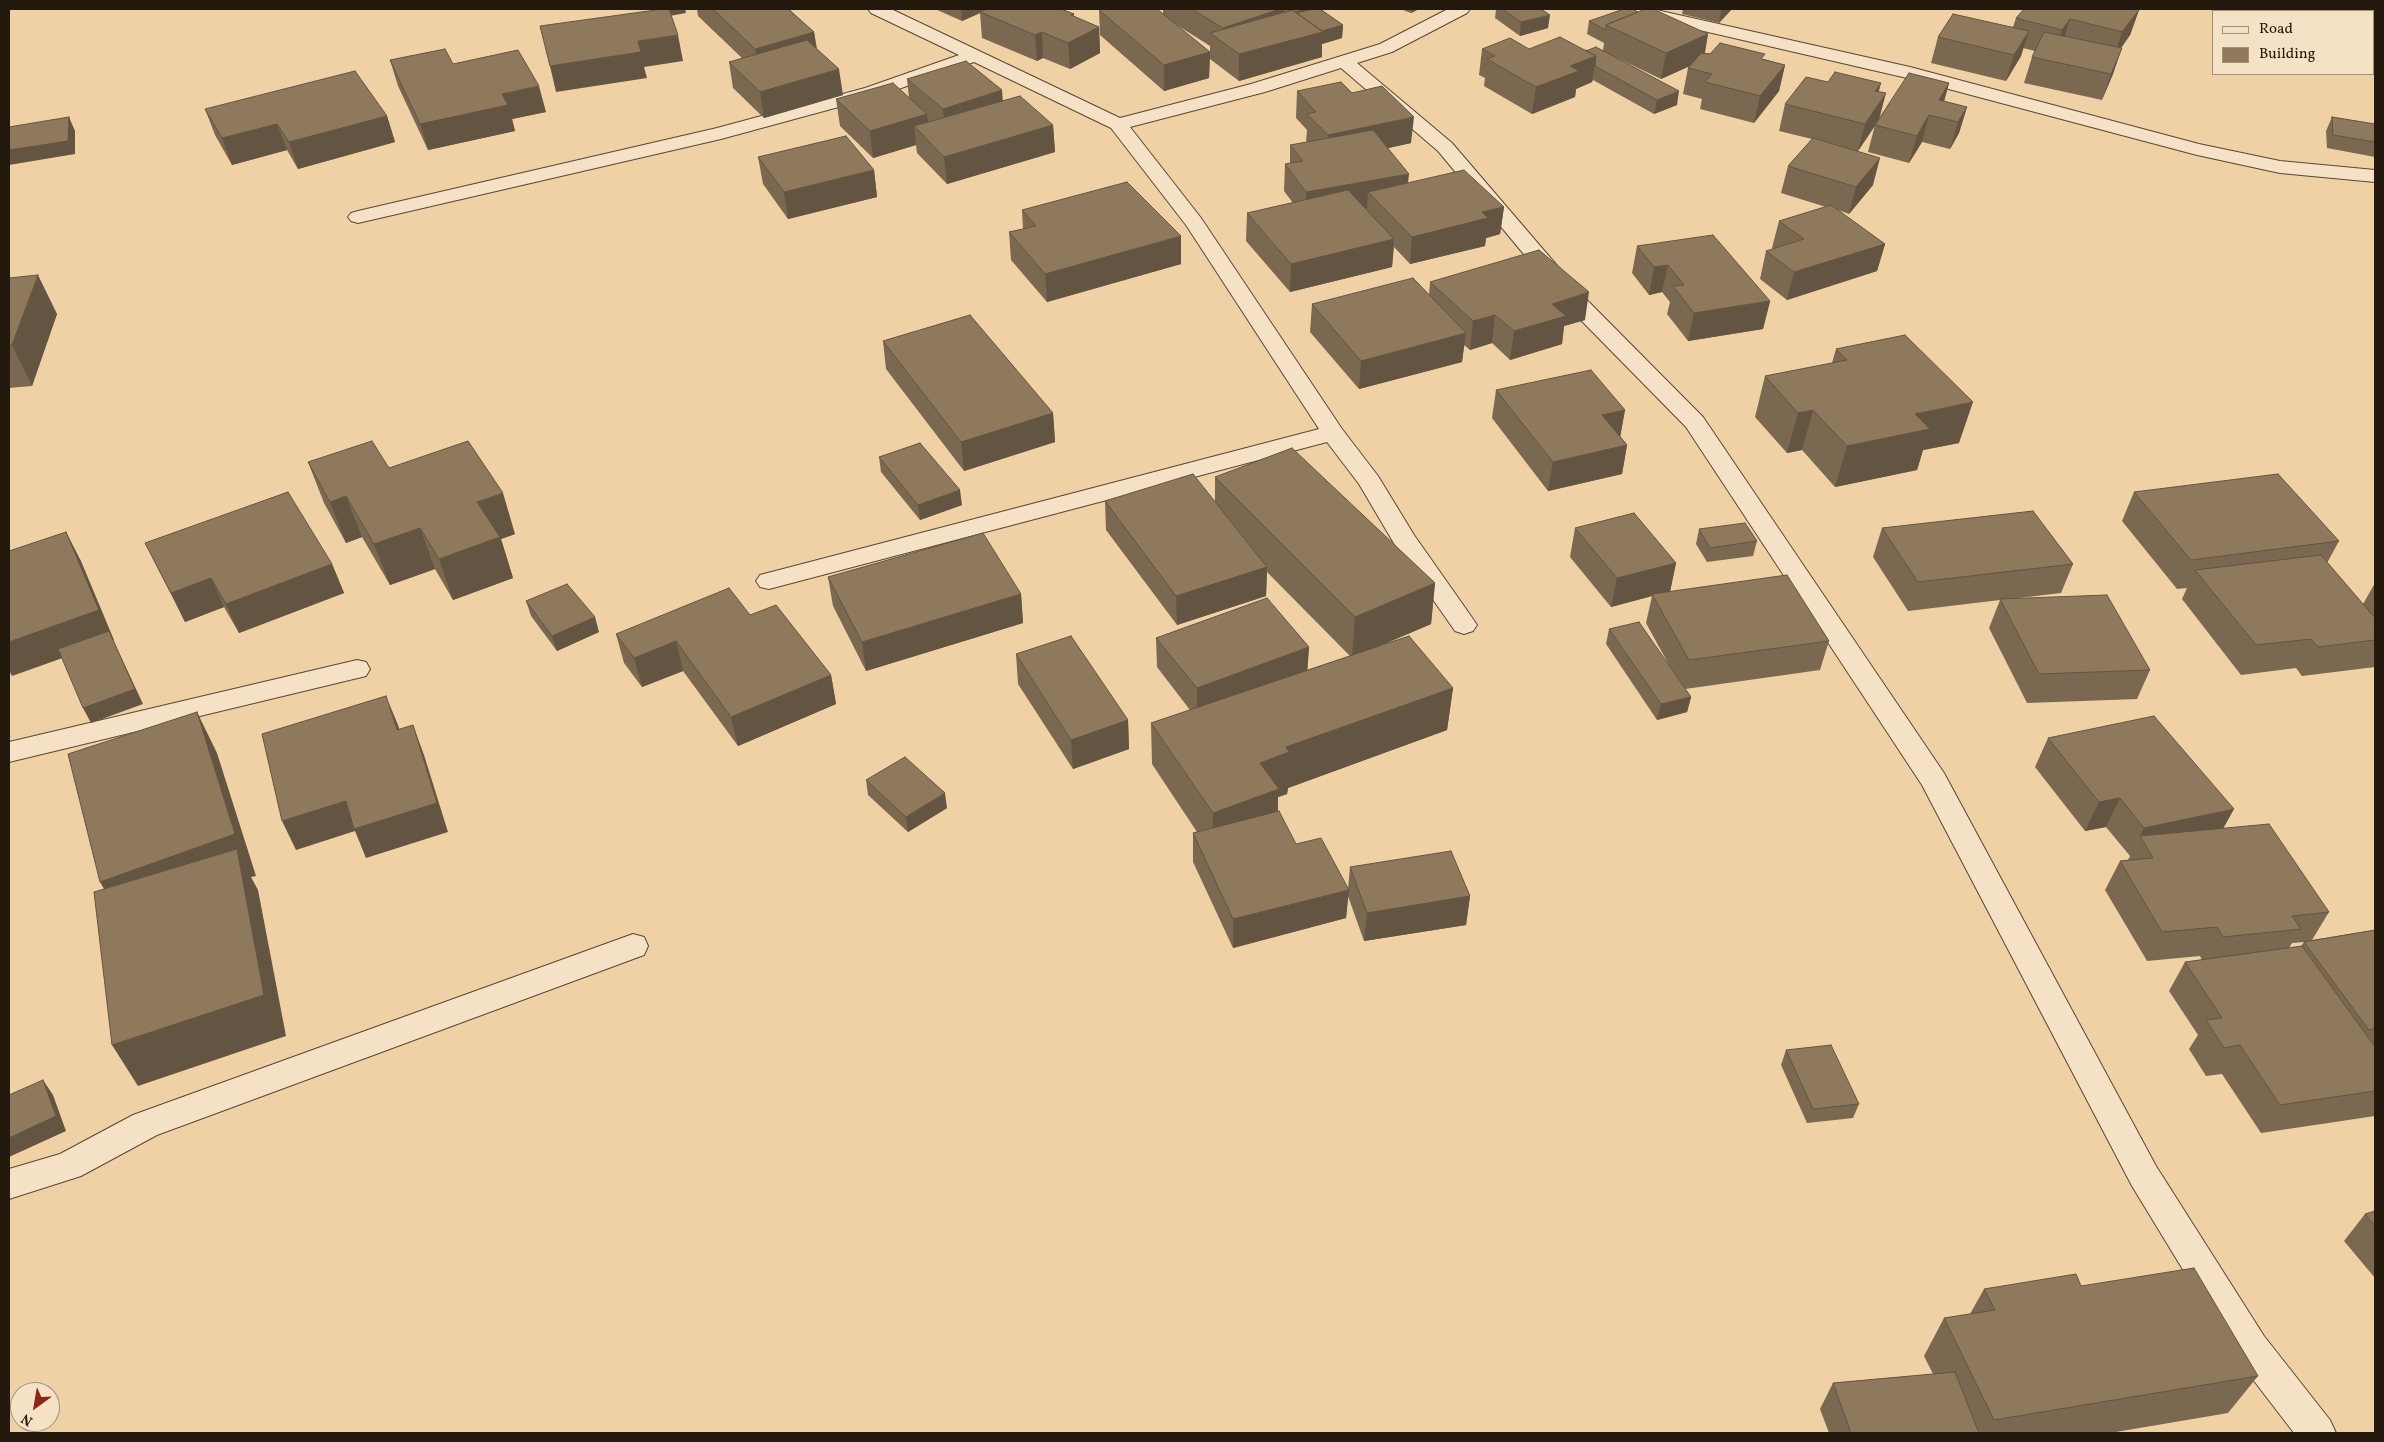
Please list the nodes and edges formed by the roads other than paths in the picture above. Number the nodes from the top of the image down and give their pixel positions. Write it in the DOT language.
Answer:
graph roads {
  1 [pos="877,9"];
  2 [pos="1461,9"];
  3 [pos="1630,9"];
  4 [pos="975,56"];
  5 [pos="1342,60"];
  6 [pos="1118,124"];
  7 [pos="2375,176"];
  8 [pos="358,217"];
  9 [pos="1333,434"];
  10 [pos="769,580"];
  11 [pos="1464,625"];
  12 [pos="357,669"];
  13 [pos="9,752"];
  14 [pos="633,946"];
  15 [pos="9,1184"];
  16 [pos="2317,1433"];
  1 -- 4 [label="street"];
  2 -- 5 [label="street"];
  3 -- 7 [label="street"];
  4 -- 6 [label="street"];
  4 -- 8 [label="street"];
  5 -- 6 [label="street"];
  5 -- 16 [label="street"];
  6 -- 9 [label="street"];
  9 -- 10 [label="street"];
  9 -- 11 [label="street"];
  12 -- 13 [label="street"];
  14 -- 15 [label="street"];
}
